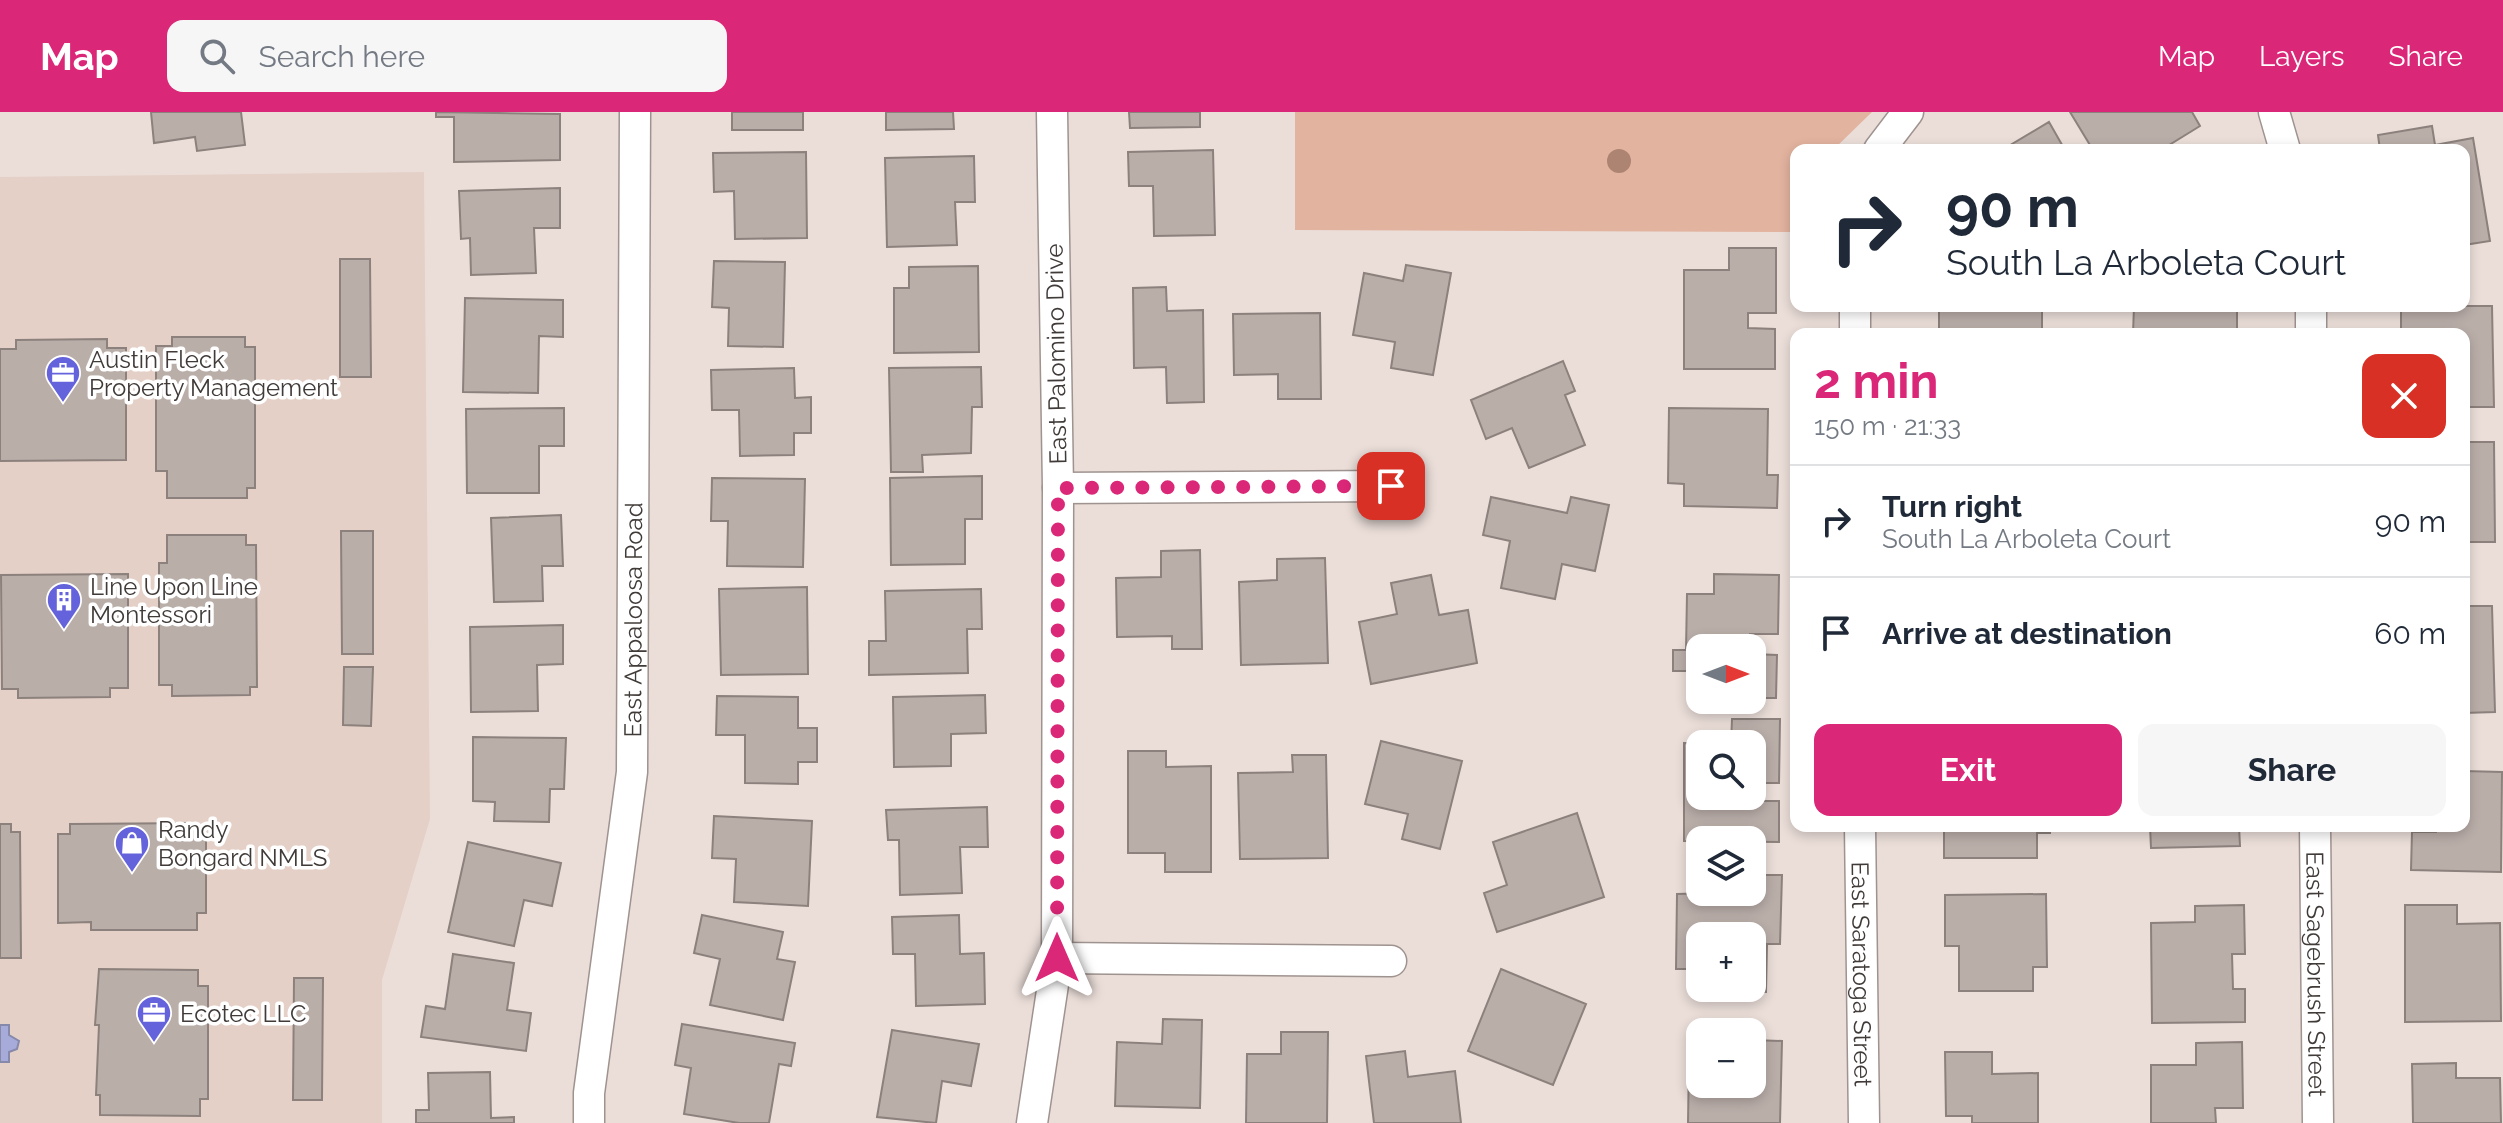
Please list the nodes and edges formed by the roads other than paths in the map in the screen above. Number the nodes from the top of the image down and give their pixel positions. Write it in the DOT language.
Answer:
graph roads {
  1 [pos="635,112"];
  2 [pos="1052,112"];
  3 [pos="1908,112"];
  4 [pos="2274,112"];
  5 [pos="1884,144"];
  6 [pos="2283,144"];
  7 [pos="1391,486"];
  8 [pos="1058,488"];
  9 [pos="1860,832"];
  10 [pos="2315,832"];
  11 [pos="1057,958"];
  12 [pos="1391,961"];
  13 [pos="589,1123"];
  14 [pos="1032,1123"];
  15 [pos="1864,1123"];
  16 [pos="2318,1123"];
  1 -- 13 [label="street, East Appaloosa Road"];
  2 -- 8 [label="street, East Palomino Drive"];
  3 -- 5 [label="street"];
  4 -- 6 [label="street"];
  7 -- 8 [label="street"];
  8 -- 11 [label="street, East Palomino Drive"];
  9 -- 15 [label="street, East Saratoga Street"];
  10 -- 16 [label="street, East Sagebrush Street"];
  11 -- 12 [label="street"];
  11 -- 14 [label="street, East Palomino Drive"];
}
